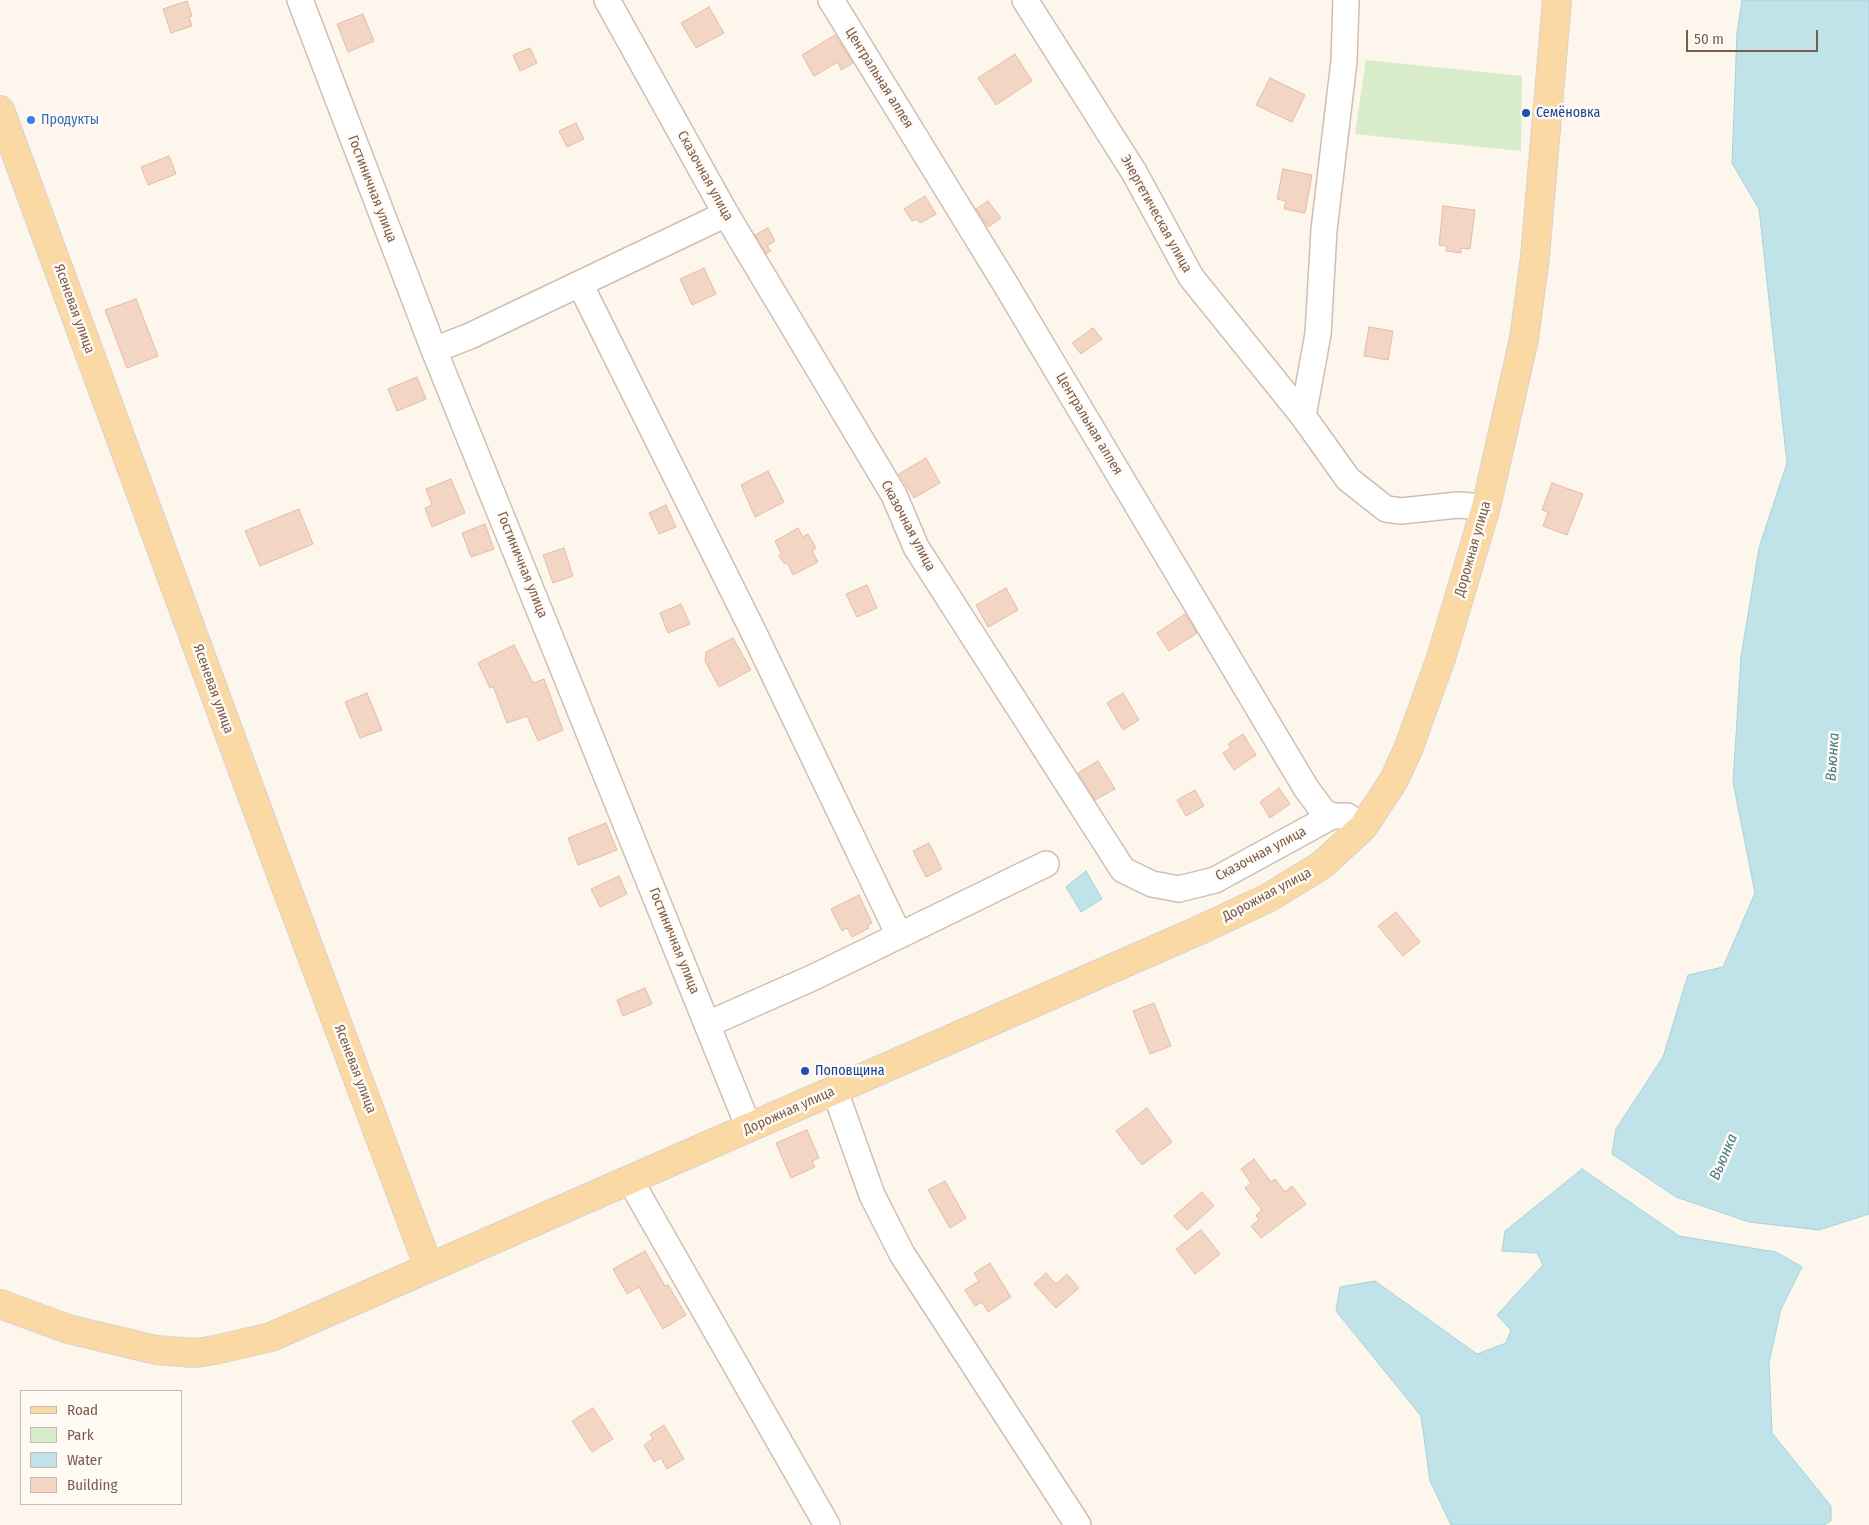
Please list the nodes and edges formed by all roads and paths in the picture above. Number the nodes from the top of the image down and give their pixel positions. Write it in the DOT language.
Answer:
graph roads {
  1 [pos="300,0"];
  2 [pos="607,0"];
  3 [pos="831,0"];
  4 [pos="1025,0"];
  5 [pos="1346,0"];
  6 [pos="1557,0"];
  7 [pos="0,110"];
  8 [pos="726,214"];
  9 [pos="580,284"];
  10 [pos="434,350"];
  11 [pos="1303,416"];
  12 [pos="1486,507"];
  13 [pos="1332,816"];
  14 [pos="1363,828"];
  15 [pos="1046,864"];
  16 [pos="899,935"];
  17 [pos="708,1024"];
  18 [pos="835,1091"];
  19 [pos="750,1128"];
  20 [pos="630,1180"];
  21 [pos="430,1268"];
  22 [pos="0,1304"];
  23 [pos="827,1525"];
  24 [pos="1078,1525"];
  1 -- 10 [label="street, Гостиничная улица"];
  2 -- 8 [label="street, Сказочная улица"];
  3 -- 13 [label="street, Центральная аллея"];
  4 -- 11 [label="street, Энергетическая улица"];
  5 -- 11 [label="street"];
  6 -- 12 [label="main road, Дорожная улица"];
  7 -- 21 [label="main road, Ясеневая улица"];
  8 -- 9 [label="street"];
  8 -- 13 [label="street, Сказочная улица"];
  9 -- 10 [label="street"];
  9 -- 16 [label="street"];
  10 -- 17 [label="street, Гостиничная улица"];
  11 -- 12 [label="street, Энергетическая улица"];
  12 -- 14 [label="main road, Дорожная улица"];
  13 -- 14 [label="street, Центральная аллея"];
  14 -- 18 [label="main road, Дорожная улица"];
  15 -- 16 [label="street"];
  16 -- 17 [label="street"];
  17 -- 19 [label="street, Гостиничная улица"];
  18 -- 19 [label="main road, Дорожная улица"];
  18 -- 24 [label="street"];
  19 -- 20 [label="main road, Дорожная улица"];
  20 -- 21 [label="main road, Дорожная улица"];
  20 -- 23 [label="street"];
  21 -- 22 [label="main road, Дорожная улица"];
}
